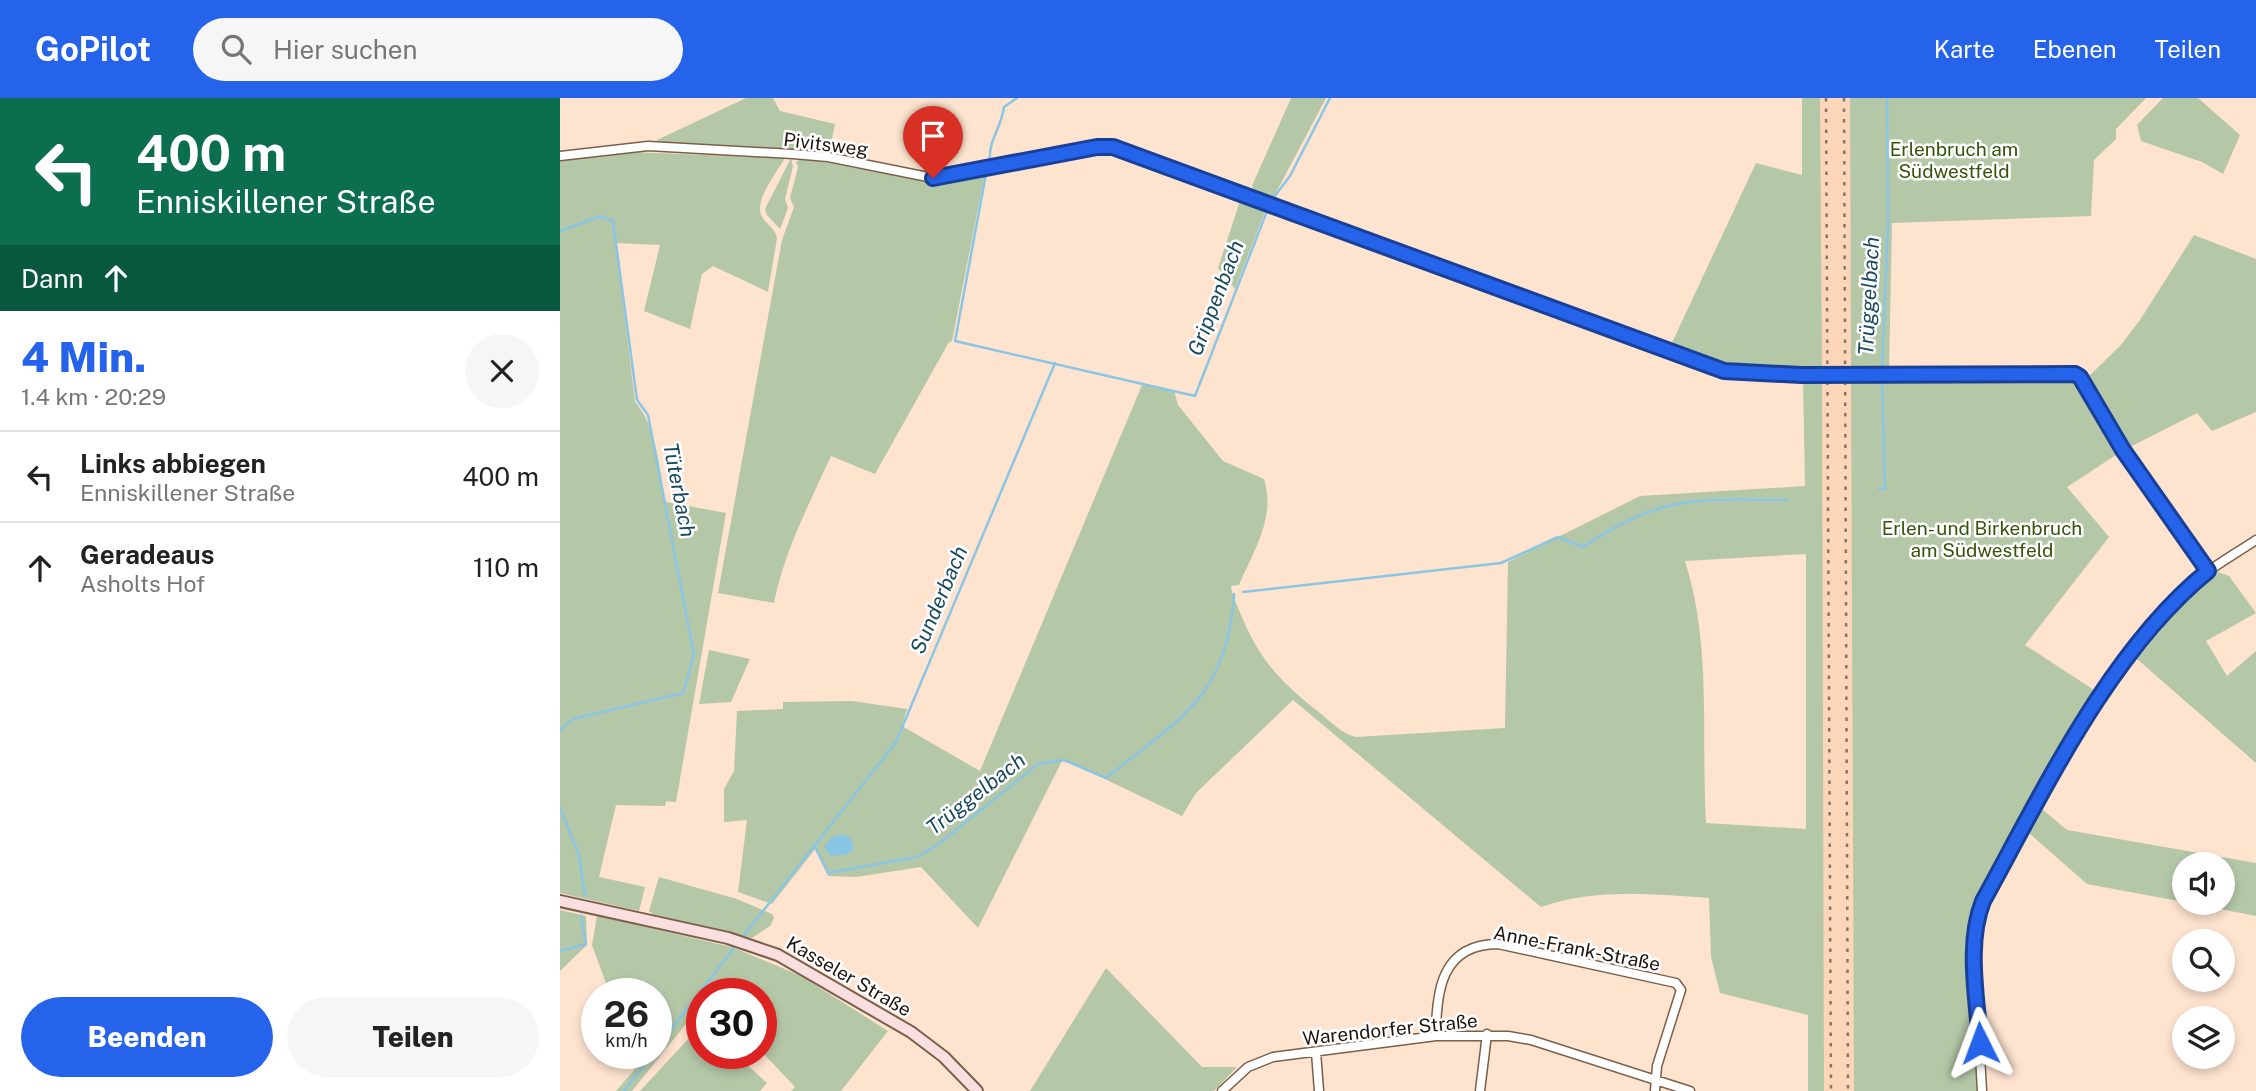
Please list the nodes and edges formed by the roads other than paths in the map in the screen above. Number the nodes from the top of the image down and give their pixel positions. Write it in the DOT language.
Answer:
graph roads {
  1 [pos="560,156"];
  2 [pos="2256,540"];
  3 [pos="2208,571"];
  4 [pos="560,901"];
  5 [pos="1487,1034"];
  6 [pos="1436,1036"];
  7 [pos="1316,1052"];
  8 [pos="1656,1079"];
  9 [pos="977,1091"];
  10 [pos="1222,1091"];
  11 [pos="1319,1091"];
  12 [pos="1480,1091"];
  13 [pos="1656,1091"];
  14 [pos="1690,1091"];
  15 [pos="1983,1091"];
  1 -- 3 [label="street, Pivitsweg"];
  2 -- 3 [label="street"];
  3 -- 15 [label="street"];
  4 -- 9 [label="street, Kasseler Straße"];
  5 -- 6 [label="street, Warendorfer Straße"];
  5 -- 8 [label="street, Warendorfer Straße"];
  5 -- 12 [label="street"];
  6 -- 7 [label="street, Warendorfer Straße"];
  6 -- 8 [label="street, Anne-Frank-Straße"];
  7 -- 10 [label="street, Warendorfer Straße"];
  7 -- 11 [label="street"];
  8 -- 13 [label="street"];
  8 -- 14 [label="street, Warendorfer Straße"];
}
